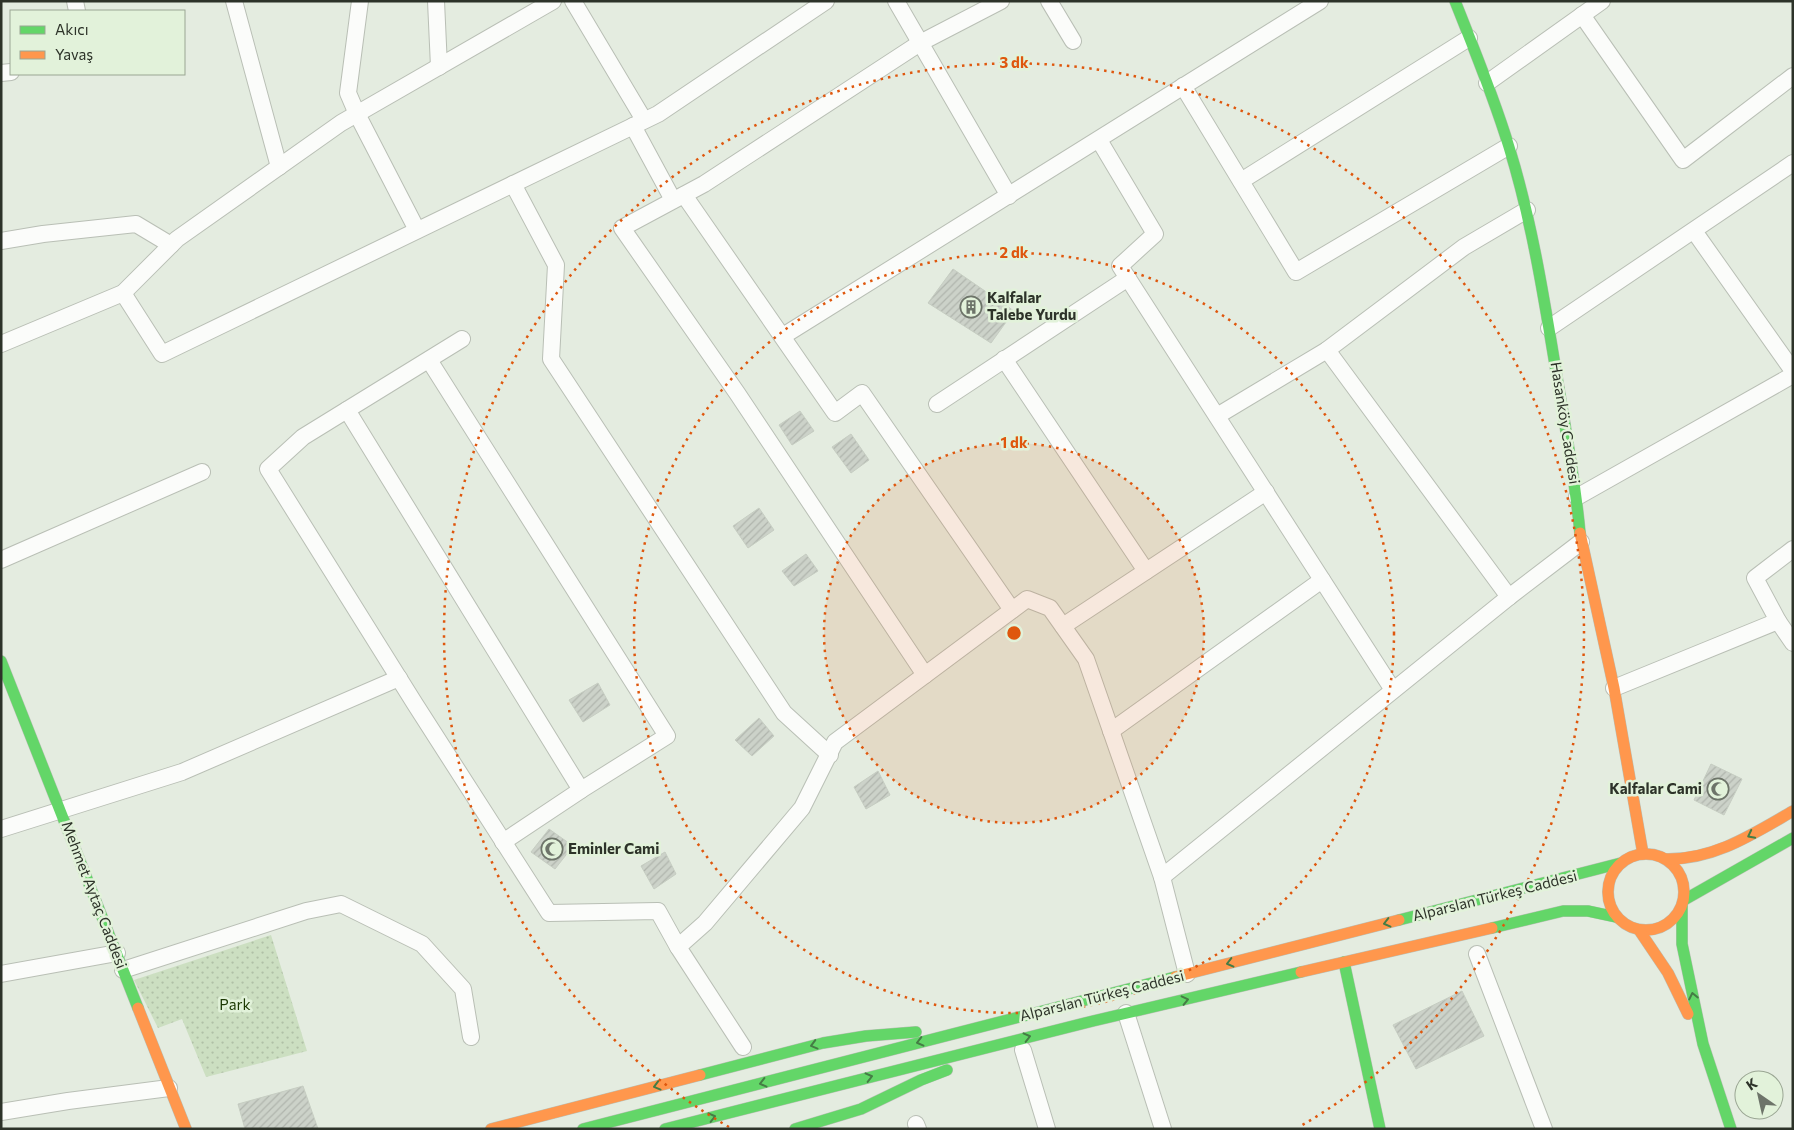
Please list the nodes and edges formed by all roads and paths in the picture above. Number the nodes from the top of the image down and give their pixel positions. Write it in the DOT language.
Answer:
graph roads {
  1 [pos="234,1"];
  2 [pos="360,1"];
  3 [pos="436,1"];
  4 [pos="553,1"];
  5 [pos="573,1"];
  6 [pos="826,1"];
  7 [pos="896,1"];
  8 [pos="1000,1"];
  9 [pos="1048,1"];
  10 [pos="1320,1"];
  11 [pos="1455,1"];
  12 [pos="1602,1"];
  13 [pos="1582,15"];
  14 [pos="1469,38"];
  15 [pos="1073,41"];
  16 [pos="920,44"];
  17 [pos="439,67"];
  18 [pos="1793,76"];
  19 [pos="1487,83"];
  20 [pos="1183,86"];
  21 [pos="357,114"];
  22 [pos="638,123"];
  23 [pos="1099,140"];
  24 [pos="1509,146"];
  25 [pos="1793,163"];
  26 [pos="279,166"];
  27 [pos="1241,181"];
  28 [pos="513,184"];
  29 [pos="1009,196"];
  30 [pos="679,198"];
  31 [pos="1527,210"];
  32 [pos="417,230"];
  33 [pos="1694,231"];
  34 [pos="1,241"];
  35 [pos="171,245"];
  36 [pos="1128,278"];
  37 [pos="123,293"];
  38 [pos="1549,328"];
  39 [pos="782,336"];
  40 [pos="462,339"];
  41 [pos="1,344"];
  42 [pos="1327,350"];
  43 [pos="1004,359"];
  44 [pos="429,360"];
  45 [pos="1793,373"];
  46 [pos="938,404"];
  47 [pos="347,410"];
  48 [pos="1216,416"];
  49 [pos="202,472"];
  50 [pos="1266,492"];
  51 [pos="1577,497"];
  52 [pos="1582,542"];
  53 [pos="1793,549"];
  54 [pos="1,560"];
  55 [pos="1146,572"];
  56 [pos="1322,580"];
  57 [pos="1508,597"];
  58 [pos="1012,610"];
  59 [pos="1778,621"];
  60 [pos="1063,626"];
  61 [pos="1793,643"];
  62 [pos="1,661"];
  63 [pos="925,675"];
  64 [pos="398,678"];
  65 [pos="5,681"];
  66 [pos="1614,688"];
  67 [pos="1394,690"];
  68 [pos="1111,730"];
  69 [pos="830,755"];
  70 [pos="581,790"];
  71 [pos="61,810"];
  72 [pos="1793,811"];
  73 [pos="1,829"];
  74 [pos="1793,838"];
  75 [pos="503,842"];
  76 [pos="1643,854"];
  77 [pos="1666,859"];
  78 [pos="1621,863"];
  79 [pos="1162,877"];
  80 [pos="1683,903"];
  81 [pos="1616,917"];
  82 [pos="1639,930"];
  83 [pos="678,947"];
  84 [pos="117,953"];
  85 [pos="1477,954"];
  86 [pos="1344,962"];
  87 [pos="123,970"];
  88 [pos="1,974"];
  89 [pos="1187,974"];
  90 [pos="1086,1000"];
  91 [pos="1126,1013"];
  92 [pos="1092,1021"];
  93 [pos="471,1037"];
  94 [pos="1703,1044"];
  95 [pos="744,1047"];
  96 [pos="1023,1050"];
  97 [pos="169,1088"];
  98 [pos="1,1112"];
  99 [pos="186,1129"];
  100 [pos="491,1129"];
  101 [pos="583,1129"];
  102 [pos="665,1129"];
  103 [pos="795,1129"];
  104 [pos="1047,1129"];
  105 [pos="1163,1129"];
  106 [pos="1380,1129"];
  107 [pos="1544,1129"];
  108 [pos="1731,1129"];
  1 -- 26 [label="street"];
  2 -- 21 [label="street"];
  3 -- 17 [label="street"];
  4 -- 17 [label="street"];
  5 -- 22 [label="street"];
  6 -- 22 [label="street"];
  7 -- 16 [label="street"];
  8 -- 16 [label="street"];
  9 -- 15 [label="street"];
  10 -- 20 [label="street"];
  11 -- 14 [label="main road, Hasanköy Caddesi"];
  12 -- 13 [label="street"];
  13 -- 18 [label="street"];
  13 -- 19 [label="street"];
  14 -- 19 [label="main road, Hasanköy Caddesi"];
  14 -- 27 [label="street"];
  16 -- 29 [label="street"];
  16 -- 30 [label="street"];
  17 -- 21 [label="street"];
  19 -- 24 [label="main road, Hasanköy Caddesi"];
  20 -- 23 [label="street"];
  20 -- 27 [label="street"];
  21 -- 26 [label="street"];
  21 -- 32 [label="street"];
  22 -- 28 [label="street"];
  22 -- 30 [label="street"];
  23 -- 29 [label="street"];
  23 -- 36 [label="street"];
  24 -- 27 [label="street"];
  24 -- 31 [label="main road, Hasanköy Caddesi"];
  25 -- 33 [label="street"];
  26 -- 35 [label="street"];
  28 -- 32 [label="street"];
  28 -- 69 [label="street"];
  29 -- 39 [label="street"];
  30 -- 39 [label="street"];
  30 -- 63 [label="street"];
  31 -- 38 [label="main road, Hasanköy Caddesi"];
  31 -- 42 [label="street"];
  32 -- 37 [label="street"];
  33 -- 38 [label="street"];
  33 -- 45 [label="street"];
  34 -- 35 [label="street"];
  35 -- 37 [label="street"];
  36 -- 43 [label="street"];
  36 -- 48 [label="street"];
  37 -- 41 [label="street"];
  38 -- 51 [label="main road, Hasanköy Caddesi"];
  39 -- 58 [label="street"];
  40 -- 44 [label="street"];
  42 -- 48 [label="street"];
  42 -- 57 [label="street"];
  43 -- 46 [label="street"];
  43 -- 55 [label="street"];
  44 -- 47 [label="street"];
  44 -- 70 [label="street"];
  45 -- 51 [label="street"];
  47 -- 64 [label="street"];
  47 -- 70 [label="street"];
  48 -- 50 [label="street"];
  49 -- 54 [label="street"];
  50 -- 55 [label="street"];
  50 -- 56 [label="street"];
  51 -- 52 [label="main road, Hasanköy Caddesi"];
  52 -- 57 [label="street"];
  52 -- 66 [label="main road, Hasanköy Caddesi"];
  53 -- 59 [label="street"];
  55 -- 60 [label="street"];
  56 -- 67 [label="street"];
  56 -- 68 [label="street"];
  57 -- 67 [label="street"];
  58 -- 60 [label="street"];
  58 -- 63 [label="street"];
  59 -- 61 [label="street"];
  59 -- 66 [label="street"];
  60 -- 68 [label="street"];
  62 -- 65 [label="main road, Mehmet Aytaç Caddesi"];
  63 -- 69 [label="street"];
  64 -- 71 [label="street"];
  64 -- 75 [label="street"];
  65 -- 71 [label="main road, Mehmet Aytaç Caddesi"];
  66 -- 76 [label="main road, Hasanköy Caddesi"];
  67 -- 79 [label="street"];
  68 -- 79 [label="street"];
  69 -- 83 [label="street"];
  70 -- 75 [label="street"];
  71 -- 73 [label="street"];
  71 -- 84 [label="main road, Mehmet Aytaç Caddesi"];
  72 -- 77 [label="main road, one-way"];
  74 -- 80 [label="main road"];
  75 -- 83 [label="street"];
  76 -- 77 [label="main road"];
  76 -- 78 [label="main road"];
  77 -- 80 [label="main road"];
  78 -- 81 [label="main road"];
  78 -- 89 [label="main road, Alparslan Türkeş Caddesi, one-way"];
  79 -- 89 [label="street"];
  80 -- 82 [label="main road"];
  94 -- 80 [label="main road, one-way"];
  81 -- 82 [label="main road"];
  81 -- 86 [label="main road, Alparslan Türkeş Caddesi"];
  82 -- 94 [label="main road"];
  83 -- 95 [label="street"];
  84 -- 87 [label="main road, Mehmet Aytaç Caddesi"];
  84 -- 88 [label="street"];
  85 -- 107 [label="street"];
  91 -- 86 [label="main road, Alparslan Türkeş Caddesi, one-way"];
  86 -- 106 [label="main road"];
  87 -- 93 [label="street"];
  87 -- 97 [label="main road, Mehmet Aytaç Caddesi"];
  89 -- 90 [label="main road, Alparslan Türkeş Caddesi"];
  90 -- 100 [label="main road, one-way"];
  90 -- 101 [label="main road, Alparslan Türkeş Caddesi, one-way"];
  91 -- 92 [label="main road, Alparslan Türkeş Caddesi"];
  91 -- 105 [label="street"];
  92 -- 96 [label="main road"];
  102 -- 92 [label="main road, Alparslan Türkeş Caddesi, one-way"];
  94 -- 108 [label="main road"];
  96 -- 103 [label="main road"];
  96 -- 104 [label="street"];
  97 -- 98 [label="street"];
  97 -- 99 [label="main road, Mehmet Aytaç Caddesi"];
}
